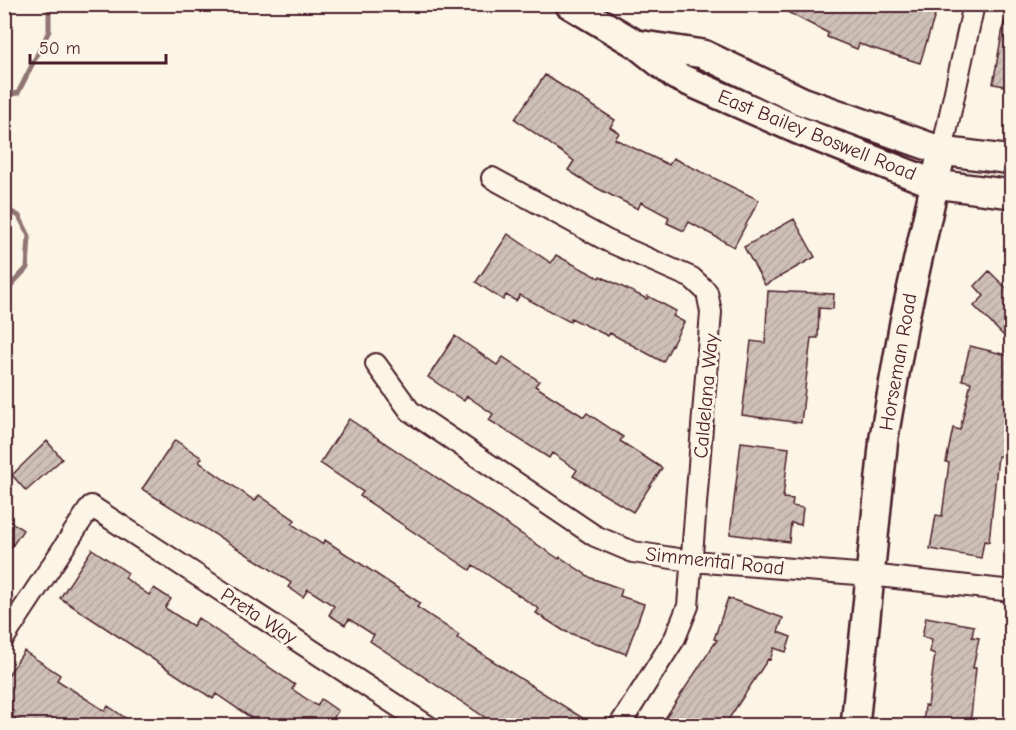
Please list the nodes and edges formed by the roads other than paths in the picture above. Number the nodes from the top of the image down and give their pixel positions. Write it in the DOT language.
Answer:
graph roads {
  1 [pos="569,4"];
  2 [pos="974,4"];
  3 [pos="636,44"];
  4 [pos="942,151"];
  5 [pos="1011,160"];
  6 [pos="492,178"];
  7 [pos="935,184"];
  8 [pos="1011,194"];
  9 [pos="376,364"];
  10 [pos="691,561"];
  11 [pos="870,575"];
  12 [pos="1011,591"];
  13 [pos="4,638"];
  14 [pos="428,726"];
  15 [pos="619,726"];
  16 [pos="855,726"];
  1 -- 3 [label="street, East Bailey Boswell Road"];
  2 -- 4 [label="street, Horseman Road"];
  3 -- 4 [label="street, East Bailey Boswell Road"];
  3 -- 7 [label="street, East Bailey Boswell Road"];
  4 -- 5 [label="street, East Bailey Boswell Road"];
  4 -- 7 [label="street, Horseman Road"];
  6 -- 10 [label="street, Caldelana Way"];
  7 -- 8 [label="street, East Bailey Boswell Road"];
  7 -- 11 [label="street, Horseman Road"];
  9 -- 10 [label="street, Simmental Road"];
  10 -- 11 [label="street, Simmental Road"];
  10 -- 15 [label="street, Caldelana Way"];
  11 -- 12 [label="street, Simmental Road"];
  11 -- 16 [label="street, Horseman Road"];
  13 -- 14 [label="street, Preta Way"];
}
